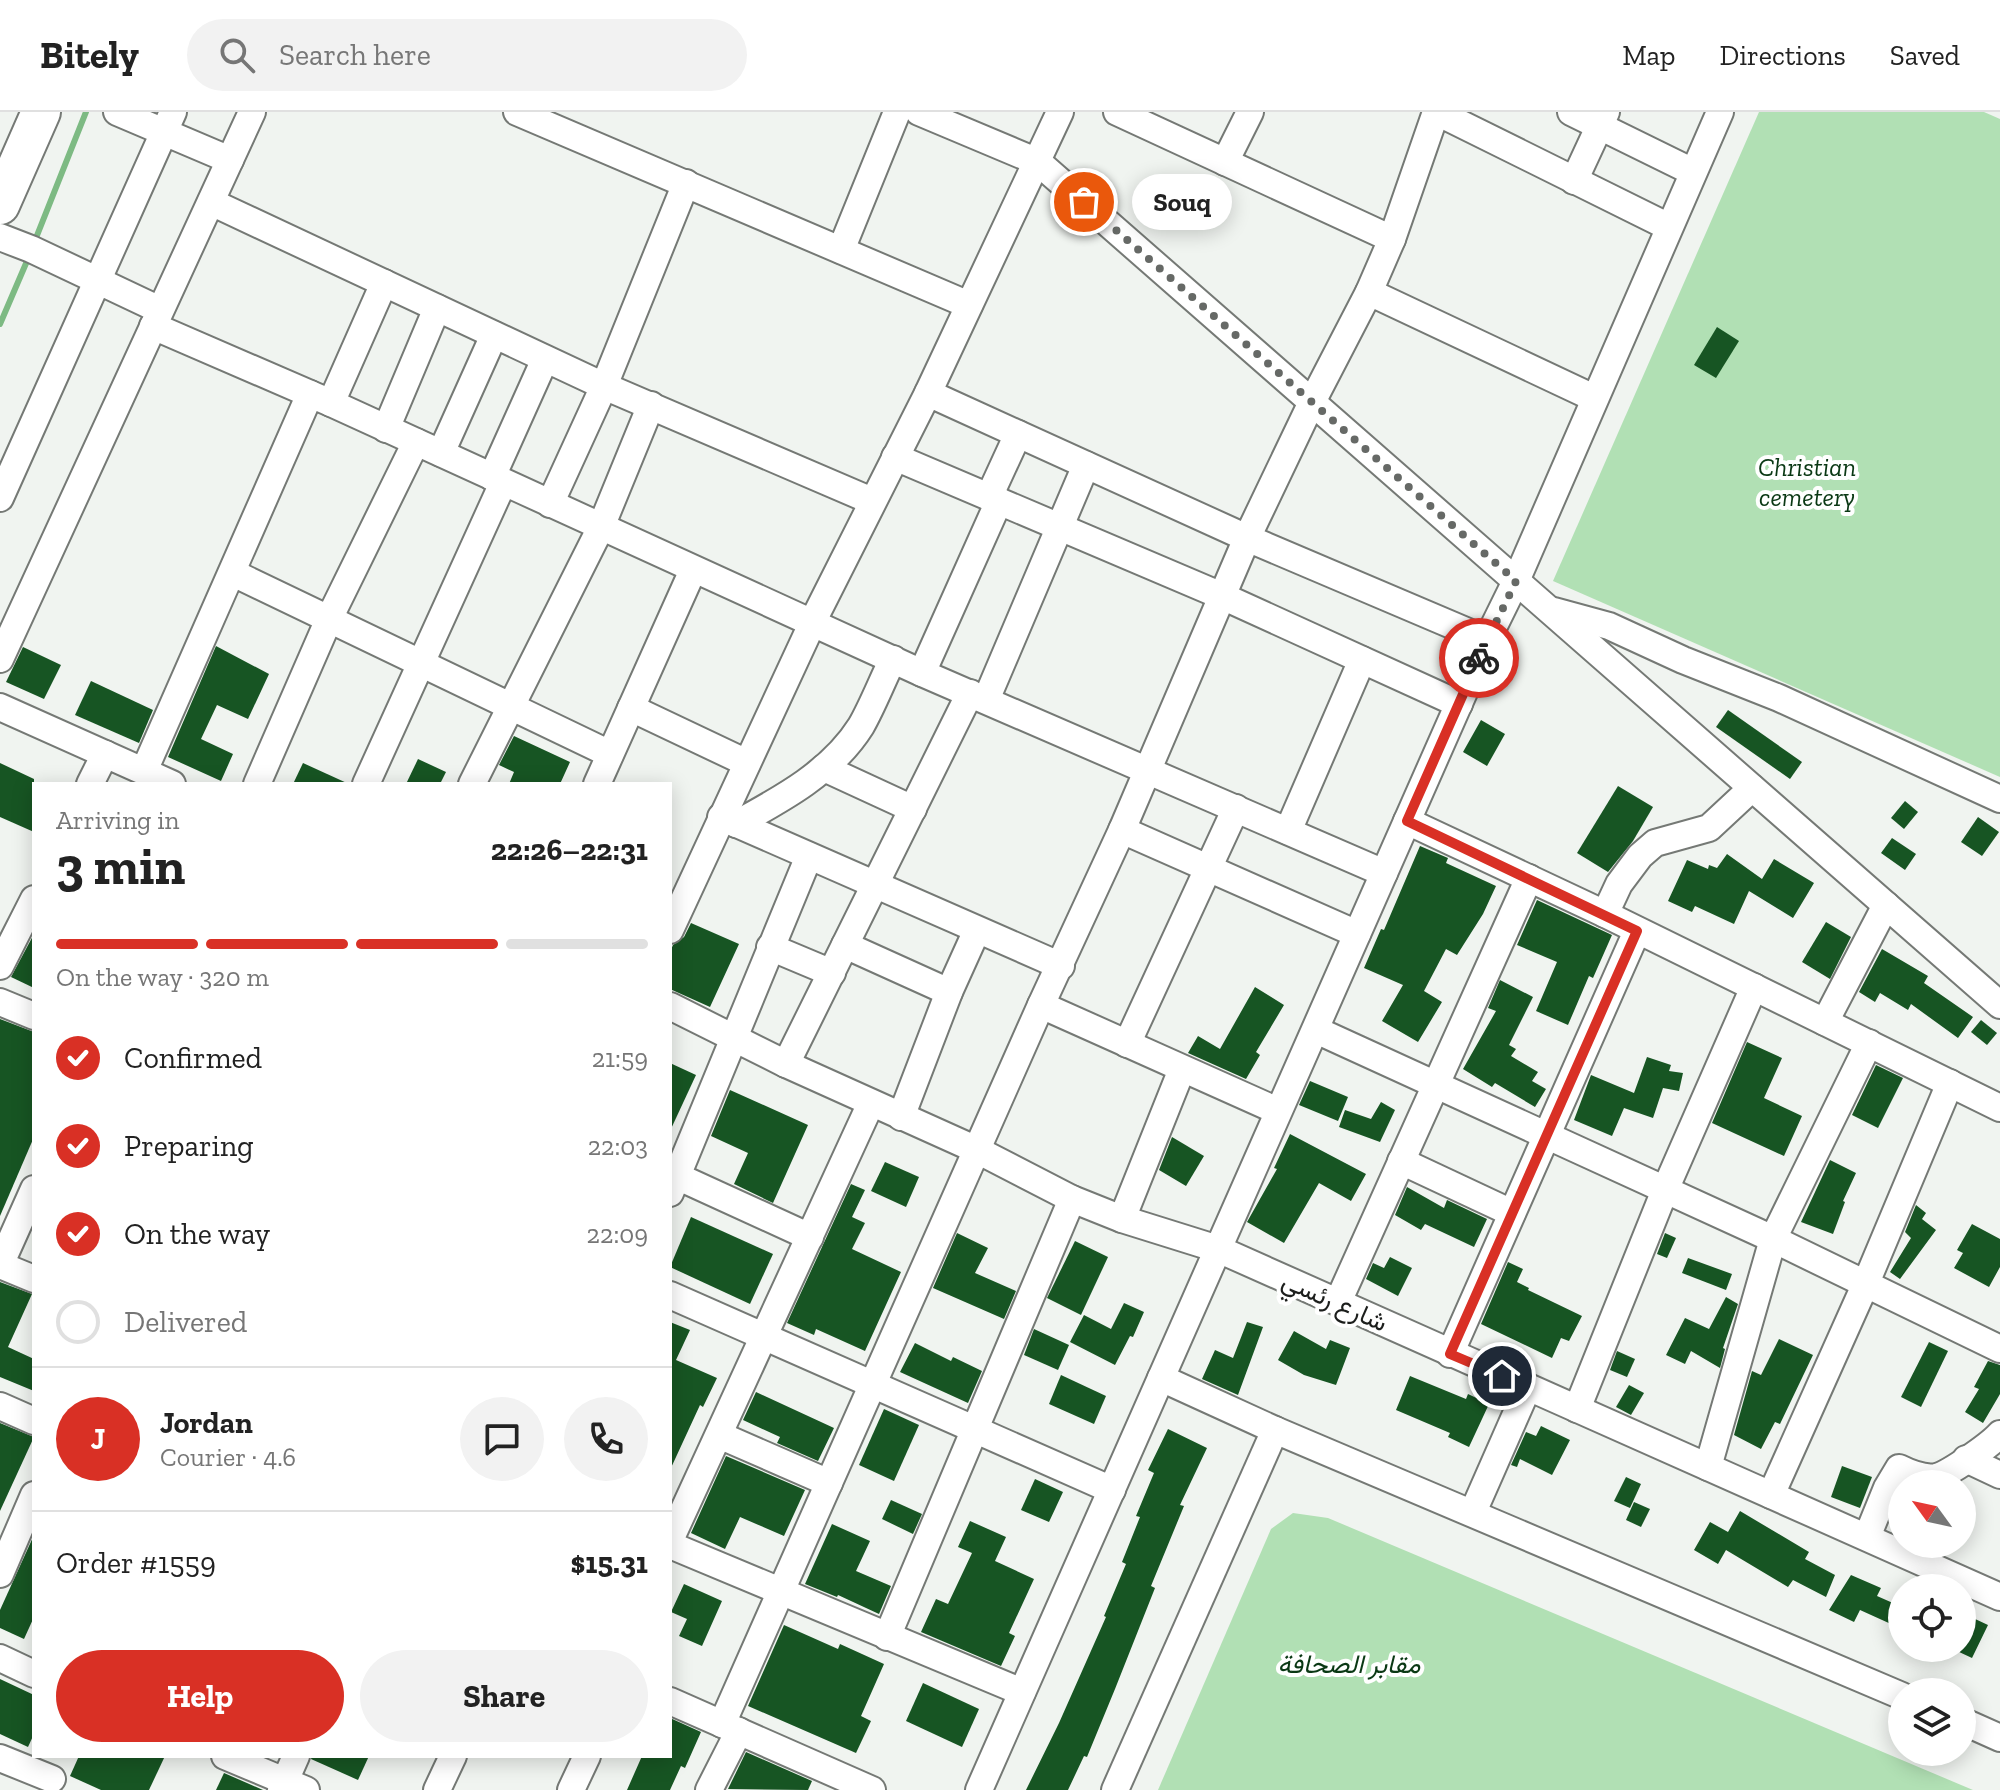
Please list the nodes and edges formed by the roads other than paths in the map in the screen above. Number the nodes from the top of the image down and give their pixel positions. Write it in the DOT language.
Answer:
graph roads {
  1 [pos="41,112"];
  2 [pos="117,112"];
  3 [pos="252,112"];
  4 [pos="517,112"];
  5 [pos="897,112"];
  6 [pos="919,112"];
  7 [pos="1060,112"];
  8 [pos="1117,112"];
  9 [pos="1250,112"];
  10 [pos="1436,112"];
  11 [pos="1571,112"];
  12 [pos="1720,112"];
  13 [pos="1603,119"];
  14 [pos="169,122"];
  15 [pos="230,160"];
  16 [pos="1038,162"];
  17 [pos="1225,162"];
  18 [pos="1693,172"];
  19 [pos="1574,181"];
  20 [pos="686,183"];
  21 [pos="211,202"];
  22 [pos="0,205"];
  23 [pos="1669,227"];
  24 [pos="0,237"];
  25 [pos="1392,239"];
  26 [pos="841,250"];
  27 [pos="98,281"];
  28 [pos="384,283"];
  29 [pos="1369,292"];
  30 [pos="969,305"];
  31 [pos="437,308"];
  32 [pos="157,318"];
  33 [pos="494,335"];
  34 [pos="545,359"];
  35 [pos="604,386"];
  36 [pos="928,393"];
  37 [pos="320,398"];
  38 [pos="1594,398"];
  39 [pos="1312,402"];
  40 [pos="651,405"];
  41 [pos="386,429"];
  42 [pos="1018,434"];
  43 [pos="416,442"];
  44 [pos="441,453"];
  45 [pos="895,457"];
  46 [pos="1086,465"];
  47 [pos="497,480"];
  48 [pos="0,498"];
  49 [pos="994,499"];
  50 [pos="872,501"];
  51 [pos="550,504"];
  52 [pos="601,527"];
  53 [pos="1060,527"];
  54 [pos="1247,538"];
  55 [pos="693,570"];
  56 [pos="233,573"];
  57 [pos="1516,581"];
  58 [pos="1222,596"];
  59 [pos="1548,609"];
  60 [pos="329,619"];
  61 [pos="812,624"];
  62 [pos="1487,640"];
  63 [pos="0,659"];
  64 [pos="893,659"];
  65 [pos="1362,660"];
  66 [pos="421,663"];
  67 [pos="922,673"];
  68 [pos="978,696"];
  69 [pos="1459,704"];
  70 [pos="511,706"];
  71 [pos="0,707"];
  72 [pos="631,708"];
  73 [pos="105,754"];
  74 [pos="610,754"];
  75 [pos="747,763"];
  76 [pos="824,768"];
  77 [pos="1146,769"];
  78 [pos="144,771"];
  79 [pos="91,782"];
  80 [pos="168,782"];
  81 [pos="258,782"];
  82 [pos="367,782"];
  83 [pos="473,782"];
  84 [pos="598,782"];
  85 [pos="1752,788"];
  86 [pos="2000,799"];
  87 [pos="1236,808"];
  88 [pos="913,809"];
  89 [pos="729,821"];
  90 [pos="1407,821"];
  91 [pos="1122,830"];
  92 [pos="1288,831"];
  93 [pos="809,856"];
  94 [pos="1207,869"];
  95 [pos="1384,873"];
  96 [pos="1529,878"];
  97 [pos="875,885"];
  98 [pos="32,903"];
  99 [pos="1886,905"];
  100 [pos="1605,914"];
  101 [pos="672,926"];
  102 [pos="977,930"];
  103 [pos="1637,931"];
  104 [pos="1357,934"];
  105 [pos="845,945"];
  106 [pos="770,947"];
  107 [pos="0,966"];
  108 [pos="1061,966"];
  109 [pos="832,973"];
  110 [pos="1754,987"];
  111 [pos="949,992"];
  112 [pos="0,1002"];
  113 [pos="1041,1005"];
  114 [pos="2000,1005"];
  115 [pos="672,1007"];
  116 [pos="32,1015"];
  117 [pos="1825,1022"];
  118 [pos="1316,1030"];
  119 [pos="733,1037"];
  120 [pos="1869,1043"];
  121 [pos="1127,1044"];
  122 [pos="786,1064"];
  123 [pos="1182,1069"];
  124 [pos="1950,1083"];
  125 [pos="1436,1084"];
  126 [pos="871,1103"];
  127 [pos="2000,1108"];
  128 [pos="1278,1111"];
  129 [pos="901,1117"];
  130 [pos="1547,1136"];
  131 [pos="977,1150"];
  132 [pos="1401,1161"];
  133 [pos="672,1181"];
  134 [pos="1665,1190"];
  135 [pos="32,1193"];
  136 [pos="1072,1199"];
  137 [pos="1512,1213"];
  138 [pos="1122,1219"];
  139 [pos="810,1237"];
  140 [pos="1773,1239"];
  141 [pos="1218,1249"];
  142 [pos="0,1265"];
  143 [pos="32,1278"];
  144 [pos="1866,1283"];
  145 [pos="672,1296"];
  146 [pos="1338,1302"];
  147 [pos="764,1338"];
  148 [pos="2000,1349"];
  149 [pos="1450,1354"];
  150 [pos="1161,1378"];
  151 [pos="873,1386"];
  152 [pos="1528,1387"];
  153 [pos="0,1406"];
  154 [pos="1577,1409"];
  155 [pos="32,1420"];
  156 [pos="974,1430"];
  157 [pos="1275,1430"];
  158 [pos="2000,1434"];
  159 [pos="719,1435"];
  160 [pos="1966,1459"];
  161 [pos="1708,1467"];
  162 [pos="2000,1475"];
  163 [pos="829,1483"];
  164 [pos="1112,1490"];
  165 [pos="1771,1495"];
  166 [pos="32,1500"];
  167 [pos="1473,1512"];
  168 [pos="1867,1537"];
  169 [pos="672,1538"];
  170 [pos="672,1543"];
  171 [pos="0,1574"];
  172 [pos="780,1591"];
  173 [pos="2000,1597"];
  174 [pos="887,1637"];
  175 [pos="0,1658"];
  176 [pos="32,1673"];
  177 [pos="1888,1690"];
  178 [pos="1022,1692"];
  179 [pos="672,1702"];
  180 [pos="730,1727"];
  181 [pos="1976,1727"];
  182 [pos="2000,1738"];
  183 [pos="0,1758"];
  184 [pos="229,1758"];
  185 [pos="296,1758"];
  186 [pos="452,1758"];
  187 [pos="586,1758"];
  188 [pos="53,1780"];
  189 [pos="841,1784"];
  190 [pos="291,1787"];
  191 [pos="437,1790"];
  192 [pos="571,1790"];
  193 [pos="709,1790"];
  194 [pos="872,1790"];
  195 [pos="979,1790"];
  196 [pos="1115,1790"];
  1 -- 22 [label="highway"];
  2 -- 14 [label="street"];
  3 -- 15 [label="street"];
  4 -- 20 [label="street"];
  5 -- 26 [label="street"];
  6 -- 16 [label="street"];
  7 -- 16 [label="street"];
  8 -- 17 [label="street"];
  9 -- 17 [label="street"];
  10 -- 19 [label="street"];
  10 -- 25 [label="street"];
  11 -- 13 [label="street"];
  12 -- 18 [label="street"];
  13 -- 18 [label="street"];
  13 -- 19 [label="street"];
  14 -- 15 [label="street"];
  14 -- 27 [label="street"];
  15 -- 21 [label="street"];
  16 -- 30 [label="street"];
  16 -- 39 [label="street"];
  17 -- 25 [label="street"];
  18 -- 23 [label="street"];
  19 -- 23 [label="street"];
  20 -- 26 [label="street"];
  20 -- 35 [label="street"];
  21 -- 28 [label="street"];
  21 -- 32 [label="street"];
  23 -- 38 [label="street"];
  24 -- 27 [label="street"];
  25 -- 29 [label="street"];
  26 -- 30 [label="street"];
  27 -- 32 [label="street"];
  27 -- 48 [label="street"];
  28 -- 31 [label="street"];
  28 -- 37 [label="street"];
  29 -- 38 [label="street"];
  29 -- 39 [label="street"];
  30 -- 36 [label="street"];
  31 -- 33 [label="street"];
  31 -- 41 [label="street"];
  32 -- 37 [label="street"];
  32 -- 63 [label="street"];
  33 -- 34 [label="street"];
  33 -- 44 [label="street"];
  34 -- 35 [label="street"];
  34 -- 47 [label="street"];
  35 -- 40 [label="street"];
  35 -- 51 [label="street"];
  36 -- 42 [label="street"];
  36 -- 45 [label="street"];
  37 -- 41 [label="street"];
  37 -- 56 [label="street"];
  38 -- 57 [label="street"];
  39 -- 54 [label="street"];
  39 -- 57 [label="street"];
  40 -- 50 [label="street"];
  40 -- 52 [label="street"];
  41 -- 43 [label="street"];
  42 -- 46 [label="street"];
  42 -- 49 [label="street"];
  43 -- 44 [label="street"];
  43 -- 60 [label="street"];
  44 -- 47 [label="street"];
  45 -- 49 [label="street"];
  45 -- 50 [label="street"];
  46 -- 53 [label="street"];
  46 -- 54 [label="street"];
  47 -- 51 [label="street"];
  47 -- 66 [label="street"];
  49 -- 53 [label="street"];
  49 -- 67 [label="street"];
  50 -- 61 [label="street"];
  51 -- 52 [label="street"];
  52 -- 55 [label="street"];
  52 -- 70 [label="street"];
  53 -- 58 [label="street"];
  53 -- 68 [label="street"];
  54 -- 58 [label="street"];
  54 -- 62 [label="street"];
  55 -- 61 [label="street"];
  55 -- 72 [label="street"];
  56 -- 60 [label="street"];
  56 -- 78 [label="street"];
  57 -- 59 [label="street"];
  57 -- 62 [label="street"];
  58 -- 65 [label="street"];
  58 -- 77 [label="street"];
  59 -- 85 [label="street"];
  59 -- 86 [label="street"];
  60 -- 66 [label="street"];
  60 -- 81 [label="street"];
  61 -- 64 [label="street"];
  61 -- 75 [label="street"];
  62 -- 69 [label="street"];
  64 -- 67 [label="street"];
  64 -- 76 [label="street"];
  65 -- 69 [label="street"];
  65 -- 92 [label="street"];
  66 -- 70 [label="street"];
  66 -- 82 [label="street"];
  67 -- 68 [label="street"];
  68 -- 77 [label="street"];
  68 -- 88 [label="street"];
  69 -- 90 [label="street"];
  70 -- 74 [label="street"];
  70 -- 83 [label="street"];
  71 -- 73 [label="street"];
  72 -- 74 [label="street"];
  72 -- 75 [label="street"];
  73 -- 78 [label="street"];
  73 -- 79 [label="street"];
  74 -- 84 [label="street"];
  75 -- 89 [label="street"];
  76 -- 88 [label="street"];
  76 -- 89 [label="street"];
  77 -- 87 [label="street"];
  77 -- 91 [label="street"];
  78 -- 80 [label="street"];
  85 -- 99 [label="street"];
  85 -- 100 [label="street"];
  87 -- 92 [label="street"];
  87 -- 94 [label="street"];
  88 -- 97 [label="street"];
  89 -- 93 [label="street"];
  89 -- 101 [label="street"];
  90 -- 95 [label="street"];
  90 -- 96 [label="street"];
  91 -- 94 [label="street"];
  91 -- 108 [label="street"];
  92 -- 95 [label="street"];
  93 -- 97 [label="street"];
  93 -- 106 [label="street"];
  94 -- 104 [label="street"];
  94 -- 121 [label="street"];
  95 -- 104 [label="street"];
  96 -- 100 [label="street"];
  96 -- 125 [label="street"];
  97 -- 102 [label="street"];
  97 -- 105 [label="street"];
  98 -- 107 [label="street"];
  99 -- 114 [label="street"];
  99 -- 117 [label="street"];
  100 -- 103 [label="street"];
  102 -- 108 [label="street"];
  102 -- 111 [label="street"];
  103 -- 110 [label="street"];
  103 -- 130 [label="street"];
  104 -- 118 [label="street"];
  105 -- 109 [label="street"];
  105 -- 111 [label="street"];
  106 -- 109 [label="street"];
  106 -- 119 [label="street"];
  108 -- 113 [label="street"];
  109 -- 122 [label="street"];
  110 -- 117 [label="street"];
  110 -- 134 [label="street"];
  111 -- 129 [label="street"];
  112 -- 116 [label="street"];
  113 -- 121 [label="street"];
  113 -- 131 [label="street"];
  115 -- 119 [label="street, شارع رئسي"];
  117 -- 120 [label="street"];
  118 -- 125 [label="street"];
  118 -- 128 [label="street"];
  119 -- 122 [label="street, شارع رئسي"];
  119 -- 133 [label="street"];
  120 -- 124 [label="street"];
  120 -- 140 [label="street"];
  121 -- 123 [label="street"];
  122 -- 126 [label="street, شارع رئسي"];
  123 -- 128 [label="street"];
  123 -- 138 [label="street"];
  124 -- 127 [label="street"];
  124 -- 144 [label="street"];
  125 -- 130 [label="street"];
  125 -- 132 [label="street"];
  126 -- 129 [label="street, شارع رئسي"];
  126 -- 139 [label="street"];
  128 -- 141 [label="street"];
  129 -- 131 [label="street, شارع رئسي"];
  130 -- 134 [label="street"];
  130 -- 137 [label="street"];
  131 -- 136 [label="street, شارع رئسي"];
  131 -- 151 [label="street"];
  132 -- 137 [label="street"];
  132 -- 146 [label="street"];
  133 -- 139 [label="street"];
  134 -- 140 [label="street"];
  134 -- 154 [label="street"];
  135 -- 142 [label="street"];
  136 -- 138 [label="street, شارع رئسي"];
  136 -- 156 [label="street"];
  137 -- 149 [label="street"];
  138 -- 141 [label="street, شارع رئسي"];
  139 -- 147 [label="street"];
  140 -- 144 [label="street"];
  140 -- 161 [label="street"];
  141 -- 146 [label="street, شارع رئسي"];
  141 -- 150 [label="street"];
  142 -- 143 [label="street"];
  144 -- 148 [label="street"];
  144 -- 165 [label="street"];
  145 -- 147 [label="street"];
  146 -- 149 [label="street, شارع رئسي"];
  147 -- 151 [label="street"];
  147 -- 159 [label="street"];
  149 -- 152 [label="street, شارع رئسي"];
  150 -- 157 [label="street"];
  150 -- 164 [label="street"];
  151 -- 156 [label="street"];
  151 -- 163 [label="street"];
  152 -- 154 [label="street, شارع رئسي"];
  152 -- 167 [label="street"];
  153 -- 155 [label="street"];
  154 -- 161 [label="street, شارع رئسي"];
  156 -- 164 [label="street"];
  156 -- 174 [label="street"];
  157 -- 167 [label="street"];
  157 -- 196 [label="street"];
  158 -- 160 [label="street"];
  159 -- 163 [label="street"];
  159 -- 169 [label="street"];
  160 -- 162 [label="street"];
  160 -- 168 [label="street"];
  161 -- 165 [label="street, شارع رئسي"];
  163 -- 172 [label="street"];
  164 -- 178 [label="street"];
  165 -- 168 [label="street, شارع رئسي"];
  166 -- 171 [label="street"];
  167 -- 177 [label="street"];
  168 -- 173 [label="street, شارع رئسي"];
  170 -- 172 [label="street"];
  172 -- 174 [label="street"];
  172 -- 180 [label="street"];
  174 -- 178 [label="street"];
  175 -- 176 [label="street"];
  178 -- 195 [label="street"];
  179 -- 180 [label="street"];
  180 -- 189 [label="street"];
  180 -- 193 [label="street"];
  181 -- 182 [label="street"];
  183 -- 188 [label="street"];
  184 -- 190 [label="street"];
  185 -- 190 [label="street"];
  186 -- 191 [label="street"];
  187 -- 192 [label="street"];
  189 -- 194 [label="street"];
}
